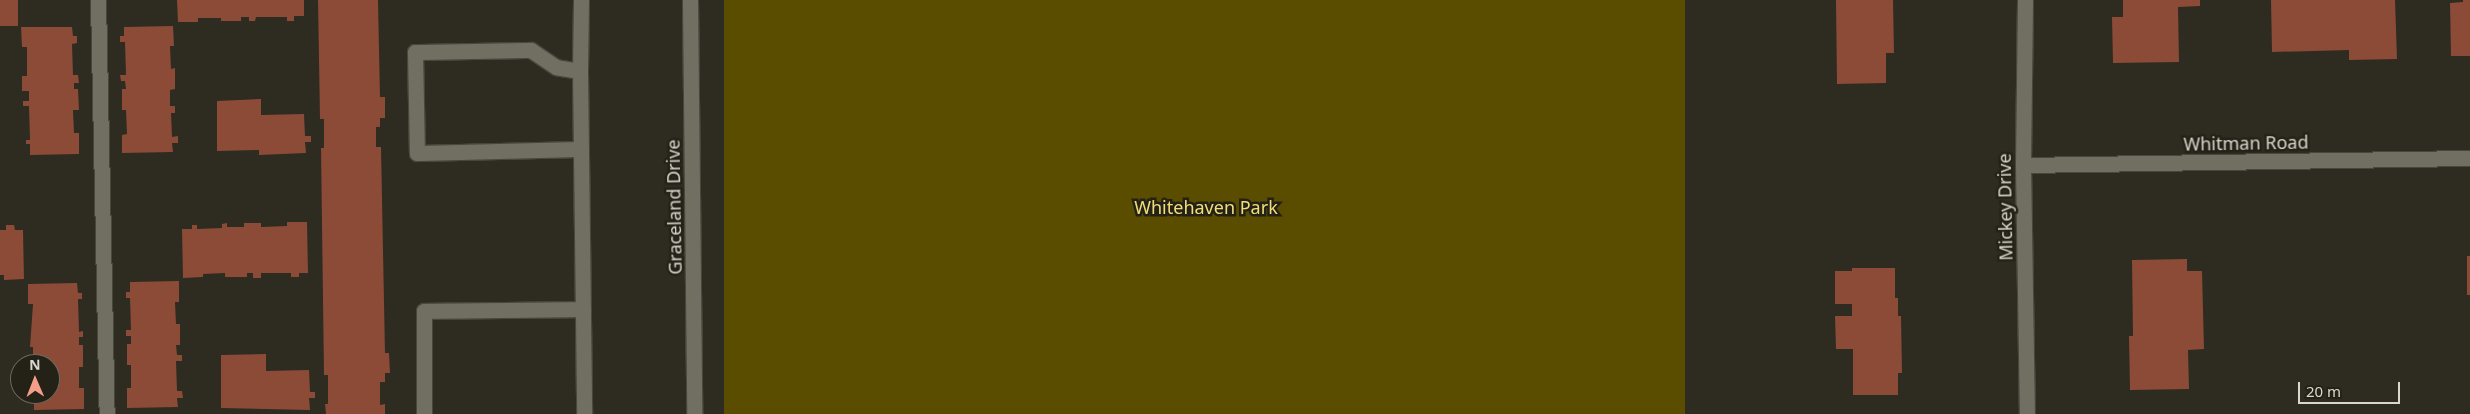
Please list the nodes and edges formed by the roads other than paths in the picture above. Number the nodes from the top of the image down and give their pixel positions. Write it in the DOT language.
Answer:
graph roads {
  1 [pos="98,0"];
  2 [pos="581,0"];
  3 [pos="690,0"];
  4 [pos="2025,0"];
  5 [pos="580,71"];
  6 [pos="581,149"];
  7 [pos="2470,158"];
  8 [pos="2023,165"];
  9 [pos="583,309"];
  10 [pos="107,414"];
  11 [pos="424,414"];
  12 [pos="584,414"];
  13 [pos="694,414"];
  14 [pos="2027,414"];
  1 -- 10 [label="street"];
  2 -- 5 [label="street"];
  3 -- 13 [label="street, Graceland Drive"];
  4 -- 8 [label="street, Mickey Drive"];
  5 -- 6 [label="street"];
  5 -- 6 [label="street"];
  6 -- 9 [label="street"];
  7 -- 8 [label="street, Whitman Road"];
  8 -- 14 [label="street, Mickey Drive"];
  9 -- 11 [label="street"];
  9 -- 12 [label="street"];
}
